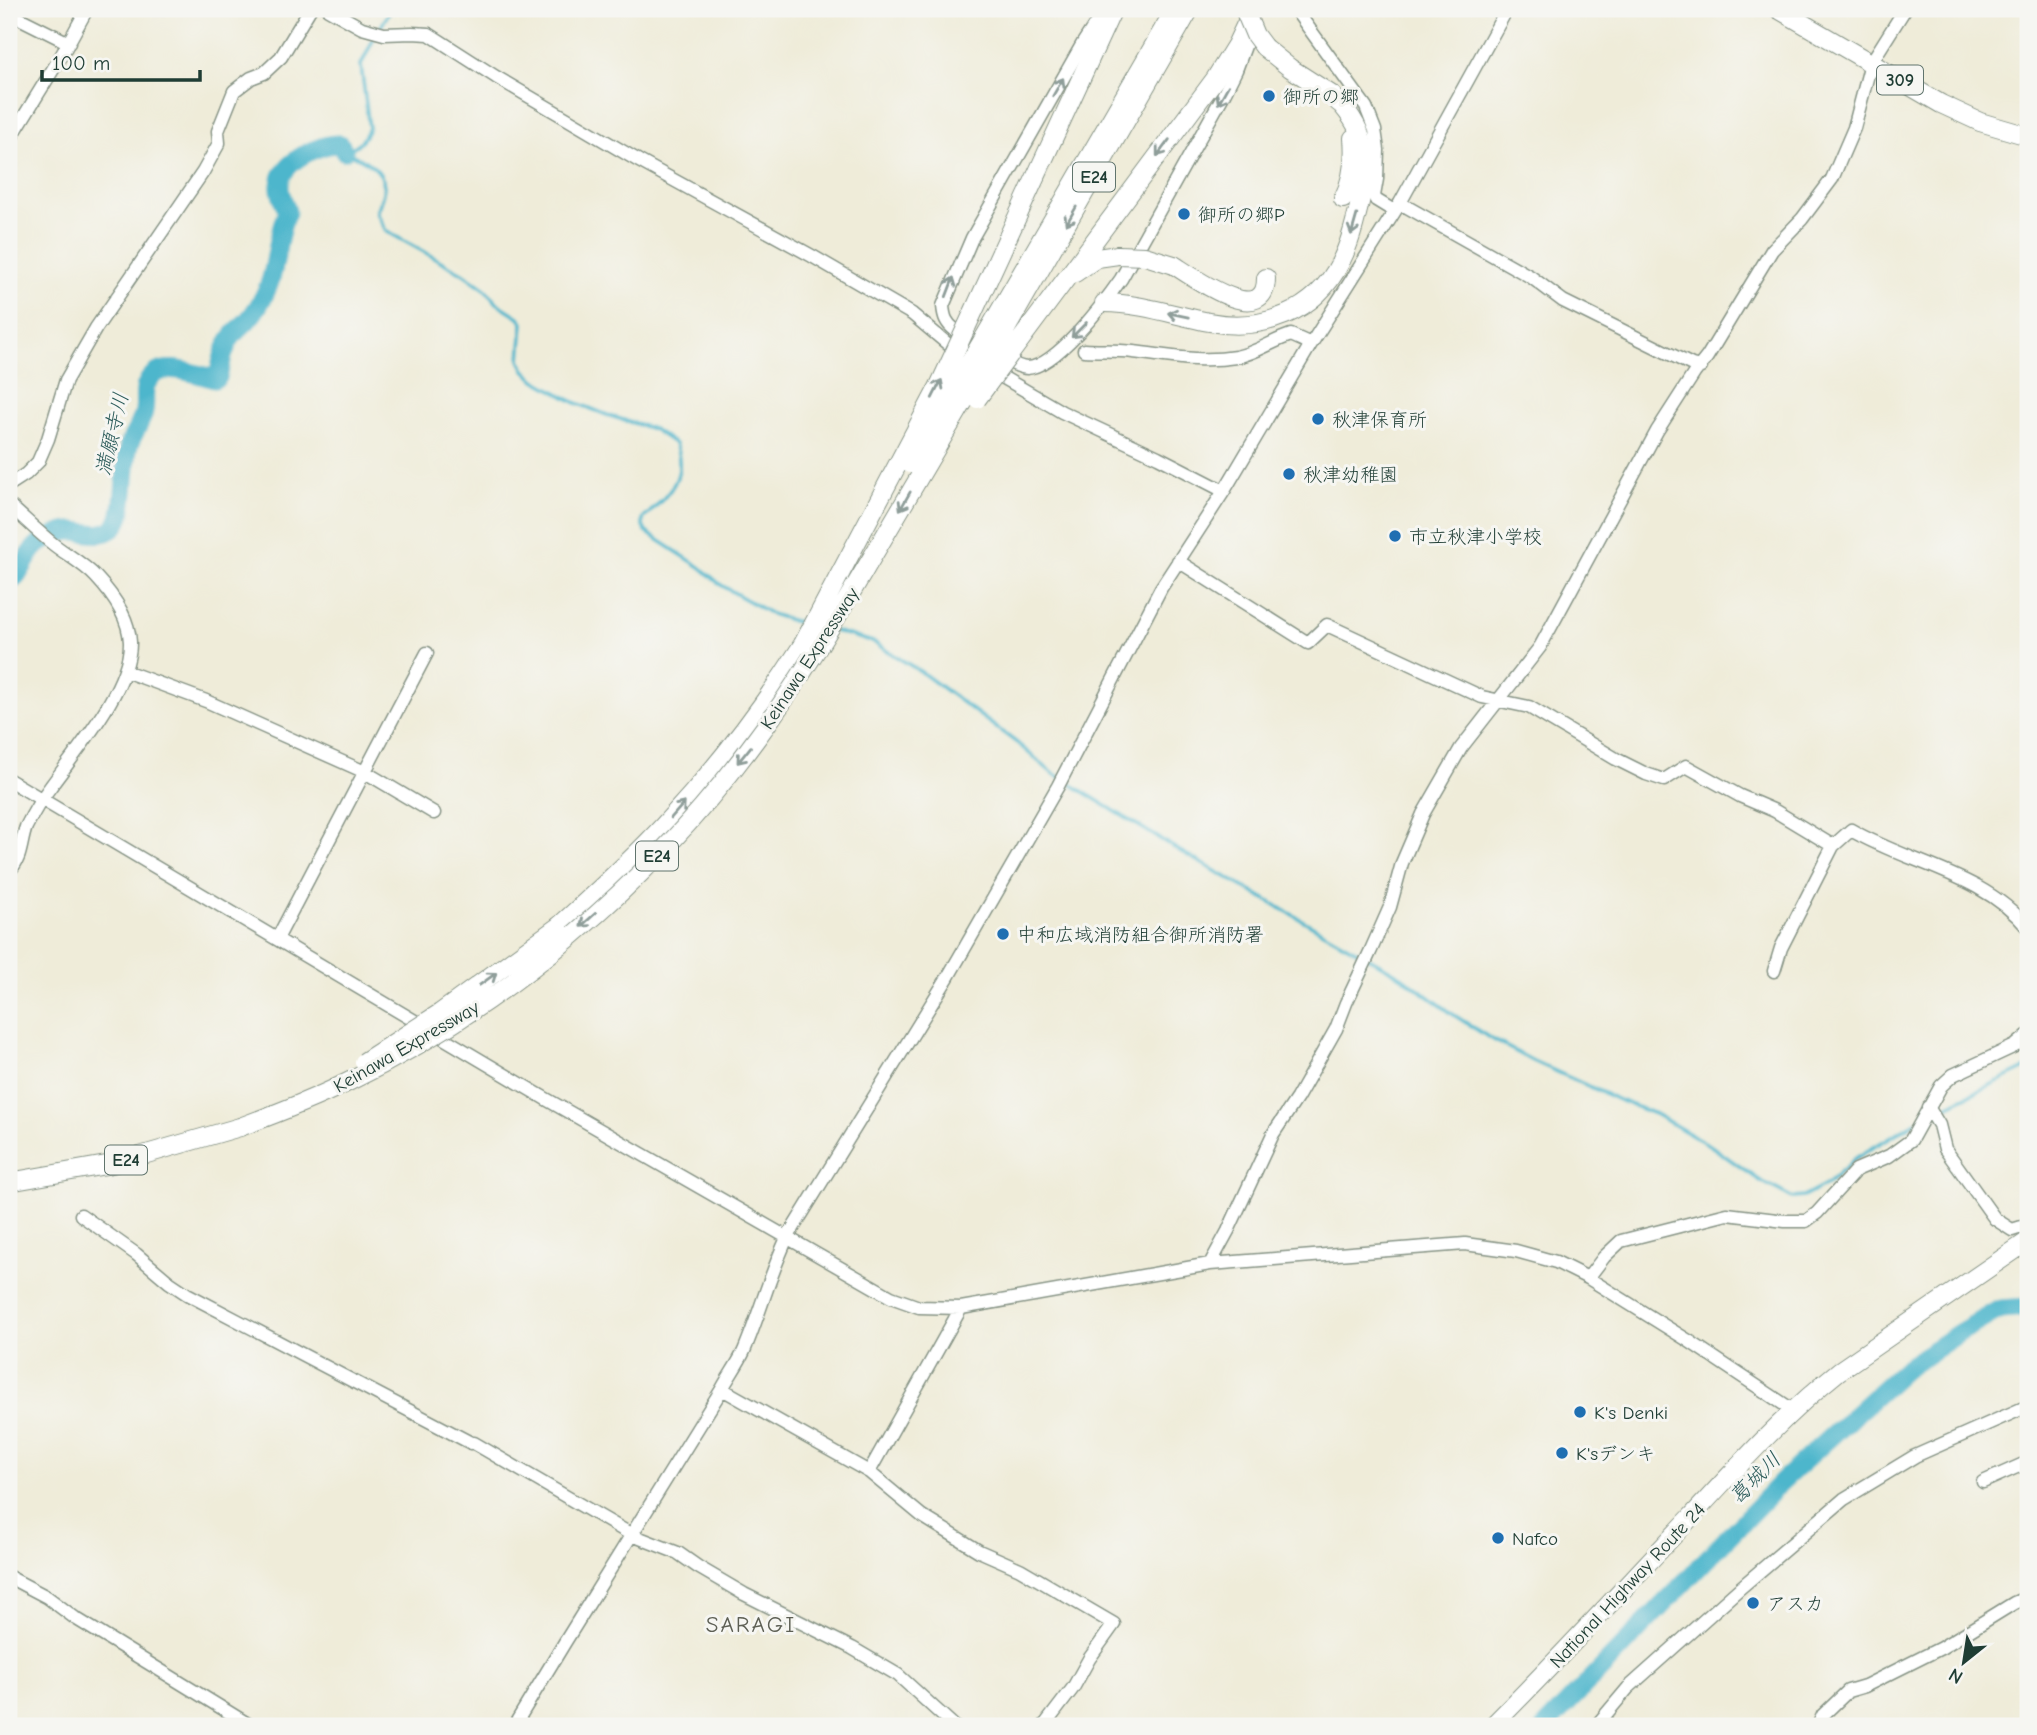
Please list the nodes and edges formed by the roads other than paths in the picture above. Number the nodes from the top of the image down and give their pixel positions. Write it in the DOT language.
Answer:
graph roads {
  1 [pos="87,9"];
  2 [pos="310,9"];
  3 [pos="328,9"];
  4 [pos="1105,9"];
  5 [pos="1114,9"];
  6 [pos="1175,9"];
  7 [pos="1191,9"];
  8 [pos="1244,9"];
  9 [pos="1254,9"];
  10 [pos="1295,9"];
  11 [pos="1507,9"];
  12 [pos="1778,9"];
  13 [pos="1905,9"];
  14 [pos="9,13"];
  15 [pos="69,43"];
  16 [pos="1871,63"];
  17 [pos="1332,95"];
  18 [pos="2028,136"];
  19 [pos="9,141"];
  20 [pos="1343,199"];
  21 [pos="1397,207"];
  22 [pos="1059,287"];
  23 [pos="1104,303"];
  24 [pos="1212,322"];
  25 [pos="1311,344"];
  26 [pos="997,346"];
  27 [pos="1084,351"];
  28 [pos="1701,367"];
  29 [pos="9,485"];
  30 [pos="1224,491"];
  31 [pos="9,505"];
  32 [pos="1178,561"];
  33 [pos="803,644"];
  34 [pos="427,653"];
  35 [pos="125,671"];
  36 [pos="1499,700"];
  37 [pos="365,772"];
  38 [pos="9,780"];
  39 [pos="40,800"];
  40 [pos="434,813"];
  41 [pos="1833,846"];
  42 [pos="9,871"];
  43 [pos="2028,928"];
  44 [pos="277,939"];
  45 [pos="1774,971"];
  46 [pos="2028,1035"];
  47 [pos="1930,1111"];
  48 [pos="240,1127"];
  49 [pos="9,1182"];
  50 [pos="81,1215"];
  51 [pos="2028,1225"];
  52 [pos="787,1238"];
  53 [pos="2028,1241"];
  54 [pos="1210,1264"];
  55 [pos="1588,1278"];
  56 [pos="961,1308"];
  57 [pos="722,1389"];
  58 [pos="2028,1406"];
  59 [pos="1794,1410"];
  60 [pos="2028,1462"];
  61 [pos="869,1472"];
  62 [pos="1983,1482"];
  63 [pos="632,1535"];
  64 [pos="9,1577"];
  65 [pos="2028,1597"];
  66 [pos="1600,1725"];
  67 [pos="251,1726"];
  68 [pos="514,1726"];
  69 [pos="954,1726"];
  70 [pos="1044,1726"];
  71 [pos="1492,1726"];
  72 [pos="1818,1726"];
  1 -- 15 [label="street"];
  2 -- 29 [label="street"];
  3 -- 30 [label="street"];
  23 -- 4 [label="street, one-way"];
  33 -- 5 [label="highway, one-way, bridge"];
  6 -- 26 [label="highway, Keinawa Expressway / E24"];
  7 -- 26 [label="highway, Keinawa Expressway / E24, one-way"];
  8 -- 17 [label="highway, bridge"];
  9 -- 22 [label="highway, one-way"];
  9 -- 23 [label="street, one-way"];
  10 -- 21 [label="street"];
  11 -- 21 [label="street"];
  12 -- 16 [label="highway, 309"];
  13 -- 16 [label="street"];
  14 -- 15 [label="street"];
  15 -- 19 [label="street"];
  16 -- 18 [label="highway, 309"];
  16 -- 28 [label="street"];
  17 -- 20 [label="highway"];
  17 -- 24 [label="highway, one-way"];
  21 -- 25 [label="street"];
  21 -- 28 [label="street"];
  22 -- 24 [label="highway, bridge"];
  22 -- 26 [label="highway"];
  24 -- 23 [label="highway, one-way"];
  25 -- 27 [label="street"];
  25 -- 30 [label="street"];
  26 -- 33 [label="highway, Keinawa Expressway / E24, bridge"];
  26 -- 48 [label="highway, Keinawa Expressway / E24, one-way, bridge"];
  28 -- 36 [label="street"];
  30 -- 32 [label="street"];
  31 -- 35 [label="street"];
  32 -- 36 [label="street"];
  32 -- 52 [label="street"];
  48 -- 33 [label="highway, Keinawa Expressway / E24, one-way, bridge"];
  34 -- 37 [label="street"];
  35 -- 37 [label="street"];
  35 -- 39 [label="street"];
  36 -- 41 [label="street"];
  36 -- 54 [label="street"];
  37 -- 40 [label="street"];
  37 -- 44 [label="street"];
  38 -- 39 [label="street"];
  39 -- 42 [label="street"];
  39 -- 44 [label="street"];
  41 -- 43 [label="street"];
  41 -- 45 [label="street"];
  44 -- 52 [label="street"];
  46 -- 47 [label="street"];
  47 -- 51 [label="street"];
  47 -- 55 [label="street"];
  48 -- 49 [label="highway, Keinawa Expressway / E24"];
  50 -- 63 [label="street"];
  52 -- 56 [label="street"];
  52 -- 57 [label="street"];
  53 -- 59 [label="highway, National Highway Route 24"];
  54 -- 55 [label="street"];
  54 -- 56 [label="street"];
  55 -- 59 [label="street"];
  56 -- 61 [label="street"];
  57 -- 61 [label="street"];
  57 -- 63 [label="street"];
  58 -- 66 [label="street"];
  59 -- 71 [label="highway, National Highway Route 24"];
  60 -- 62 [label="street"];
  61 -- 70 [label="street"];
  63 -- 68 [label="street"];
  63 -- 69 [label="street"];
  64 -- 67 [label="street"];
  65 -- 72 [label="street"];
}
